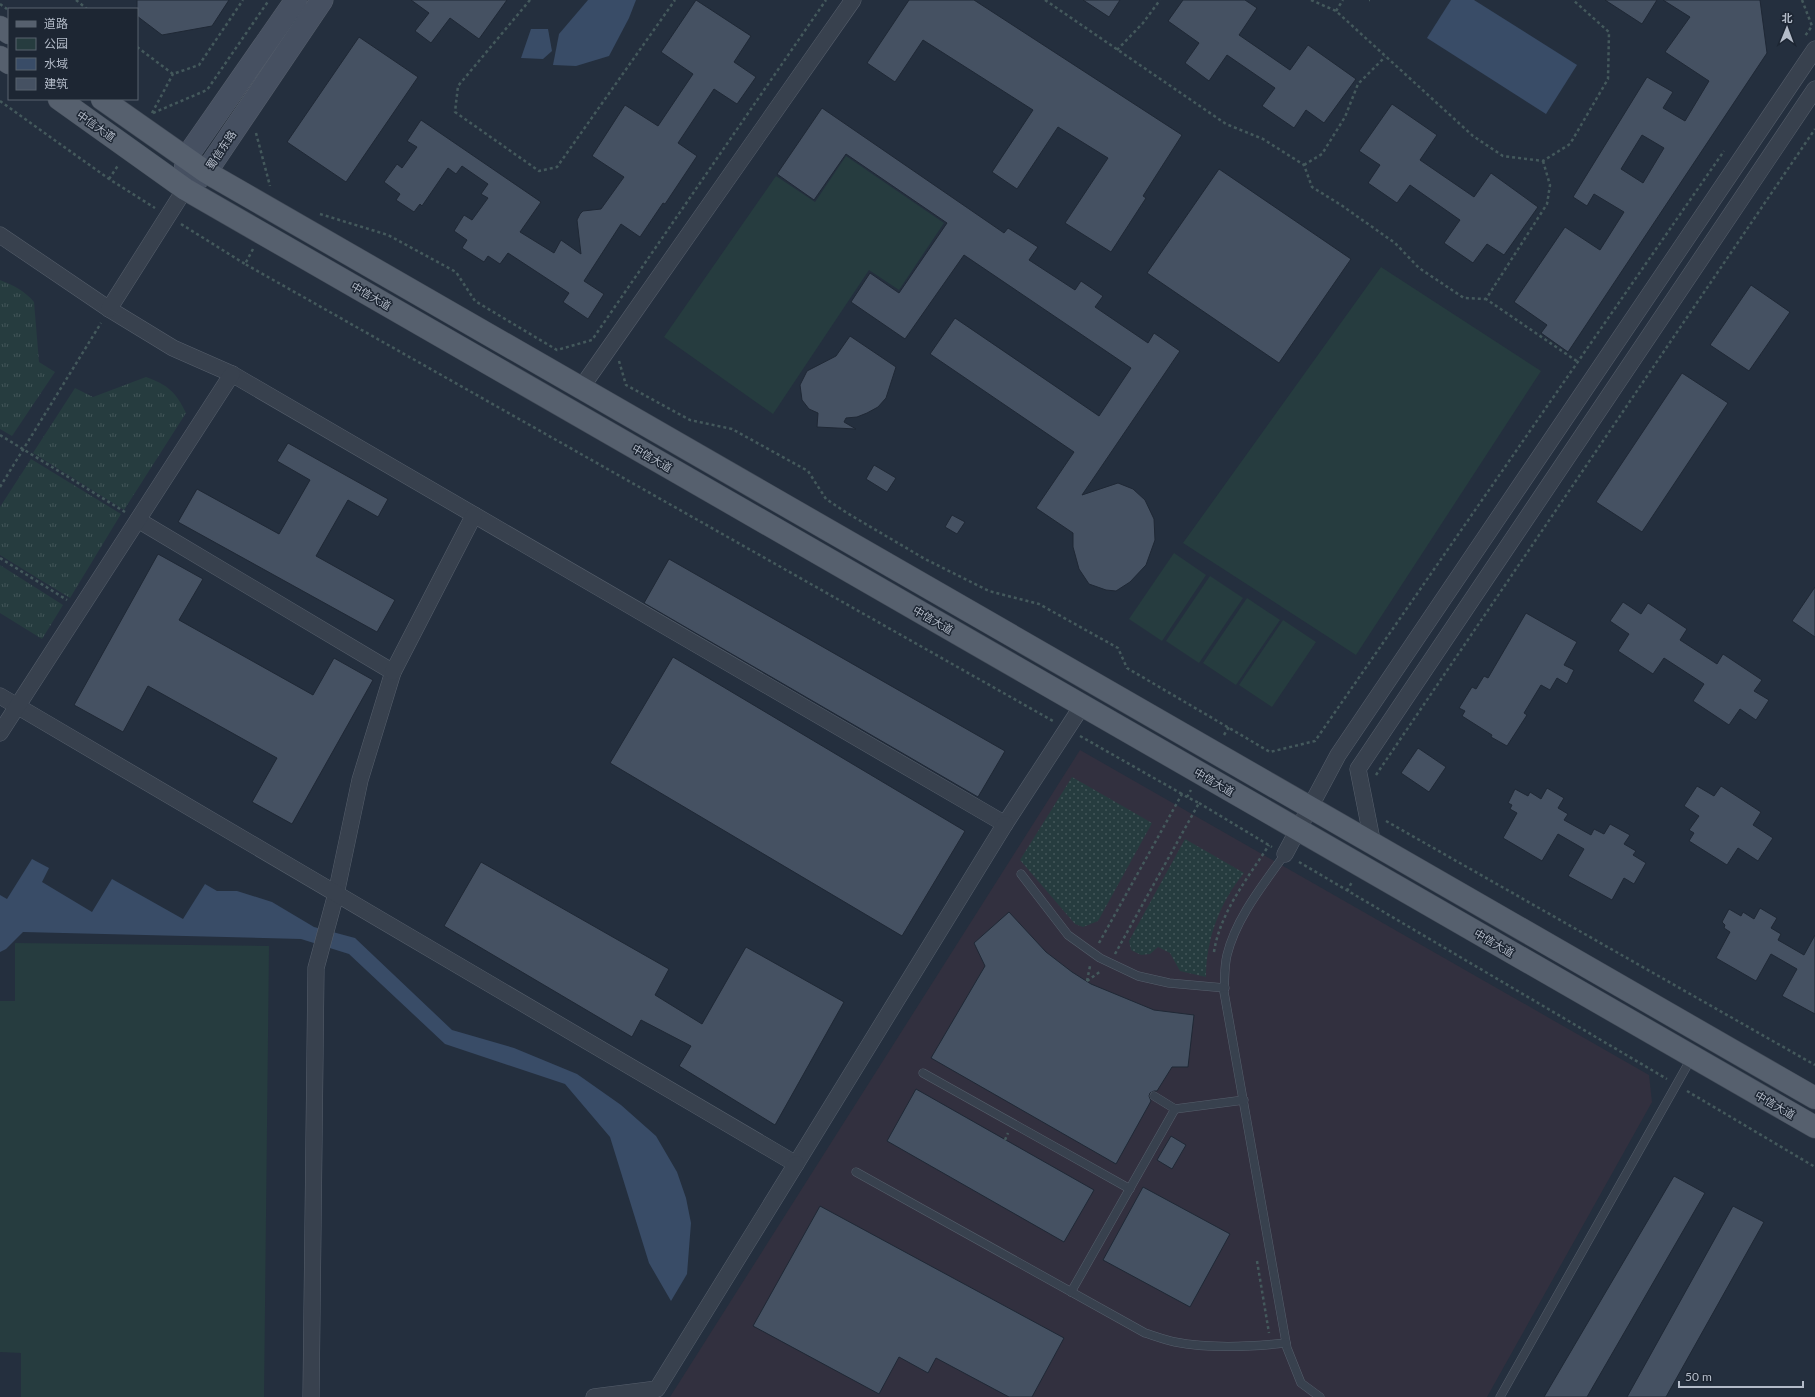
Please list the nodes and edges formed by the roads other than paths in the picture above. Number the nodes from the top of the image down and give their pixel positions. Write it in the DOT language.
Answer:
graph roads {
  1 [pos="296,0"];
  2 [pos="322,0"];
  3 [pos="853,0"];
  4 [pos="1815,49"];
  5 [pos="1815,89"];
  6 [pos="60,100"];
  7 [pos="103,100"];
  8 [pos="186,158"];
  9 [pos="206,172"];
  10 [pos="185,188"];
  11 [pos="1,239"];
  12 [pos="109,309"];
  13 [pos="232,374"];
  14 [pos="581,388"];
  15 [pos="474,515"];
  16 [pos="138,520"];
  17 [pos="393,672"];
  18 [pos="0,696"];
  19 [pos="18,706"];
  20 [pos="1082,706"];
  21 [pos="0,733"];
  22 [pos="1309,808"];
  23 [pos="1006,824"];
  24 [pos="1298,830"];
  25 [pos="1373,845"];
  26 [pos="1285,854"];
  27 [pos="1021,874"];
  28 [pos="336,894"];
  29 [pos="1225,988"];
  30 [pos="1692,1057"];
  31 [pos="923,1073"];
  32 [pos="1154,1096"];
  33 [pos="1815,1098"];
  34 [pos="1244,1100"];
  35 [pos="1175,1109"];
  36 [pos="1815,1127"];
  37 [pos="796,1164"];
  38 [pos="856,1172"];
  39 [pos="1130,1189"];
  40 [pos="1072,1292"];
  41 [pos="1286,1343"];
  42 [pos="311,1397"];
  43 [pos="594,1397"];
  44 [pos="1320,1397"];
  45 [pos="1500,1397"];
  1 -- 8 [label="main road"];
  2 -- 9 [label="main road, 蜀信东路"];
  3 -- 14 [label="street"];
  4 -- 22 [label="street"];
  5 -- 25 [label="street"];
  6 -- 10 [label="main road, 中信大道"];
  7 -- 8 [label="main road"];
  8 -- 9 [label="main road"];
  8 -- 10 [label="main road"];
  9 -- 10 [label="main road, 蜀信东路"];
  9 -- 14 [label="main road"];
  10 -- 12 [label="street"];
  10 -- 20 [label="main road, 中信大道"];
  11 -- 12 [label="street"];
  12 -- 13 [label="street"];
  13 -- 15 [label="street"];
  13 -- 16 [label="street"];
  14 -- 22 [label="main road"];
  15 -- 17 [label="street"];
  15 -- 23 [label="street"];
  16 -- 17 [label="street"];
  16 -- 19 [label="street"];
  17 -- 28 [label="street"];
  18 -- 19 [label="street"];
  19 -- 21 [label="street"];
  19 -- 28 [label="street"];
  20 -- 23 [label="street"];
  20 -- 24 [label="main road, 中信大道"];
  22 -- 24 [label="street"];
  22 -- 25 [label="main road"];
  23 -- 37 [label="street"];
  24 -- 26 [label="street"];
  24 -- 30 [label="main road, 中信大道"];
  25 -- 33 [label="main road"];
  26 -- 29 [label="lane"];
  27 -- 29 [label="lane"];
  28 -- 37 [label="street"];
  28 -- 42 [label="street"];
  29 -- 34 [label="lane"];
  30 -- 36 [label="main road, 中信大道"];
  30 -- 45 [label="lane"];
  31 -- 39 [label="lane"];
  32 -- 35 [label="lane"];
  34 -- 35 [label="lane"];
  34 -- 41 [label="lane"];
  35 -- 39 [label="lane"];
  37 -- 43 [label="street"];
  38 -- 40 [label="lane"];
  39 -- 40 [label="lane"];
  40 -- 41 [label="lane"];
  41 -- 44 [label="lane"];
}
